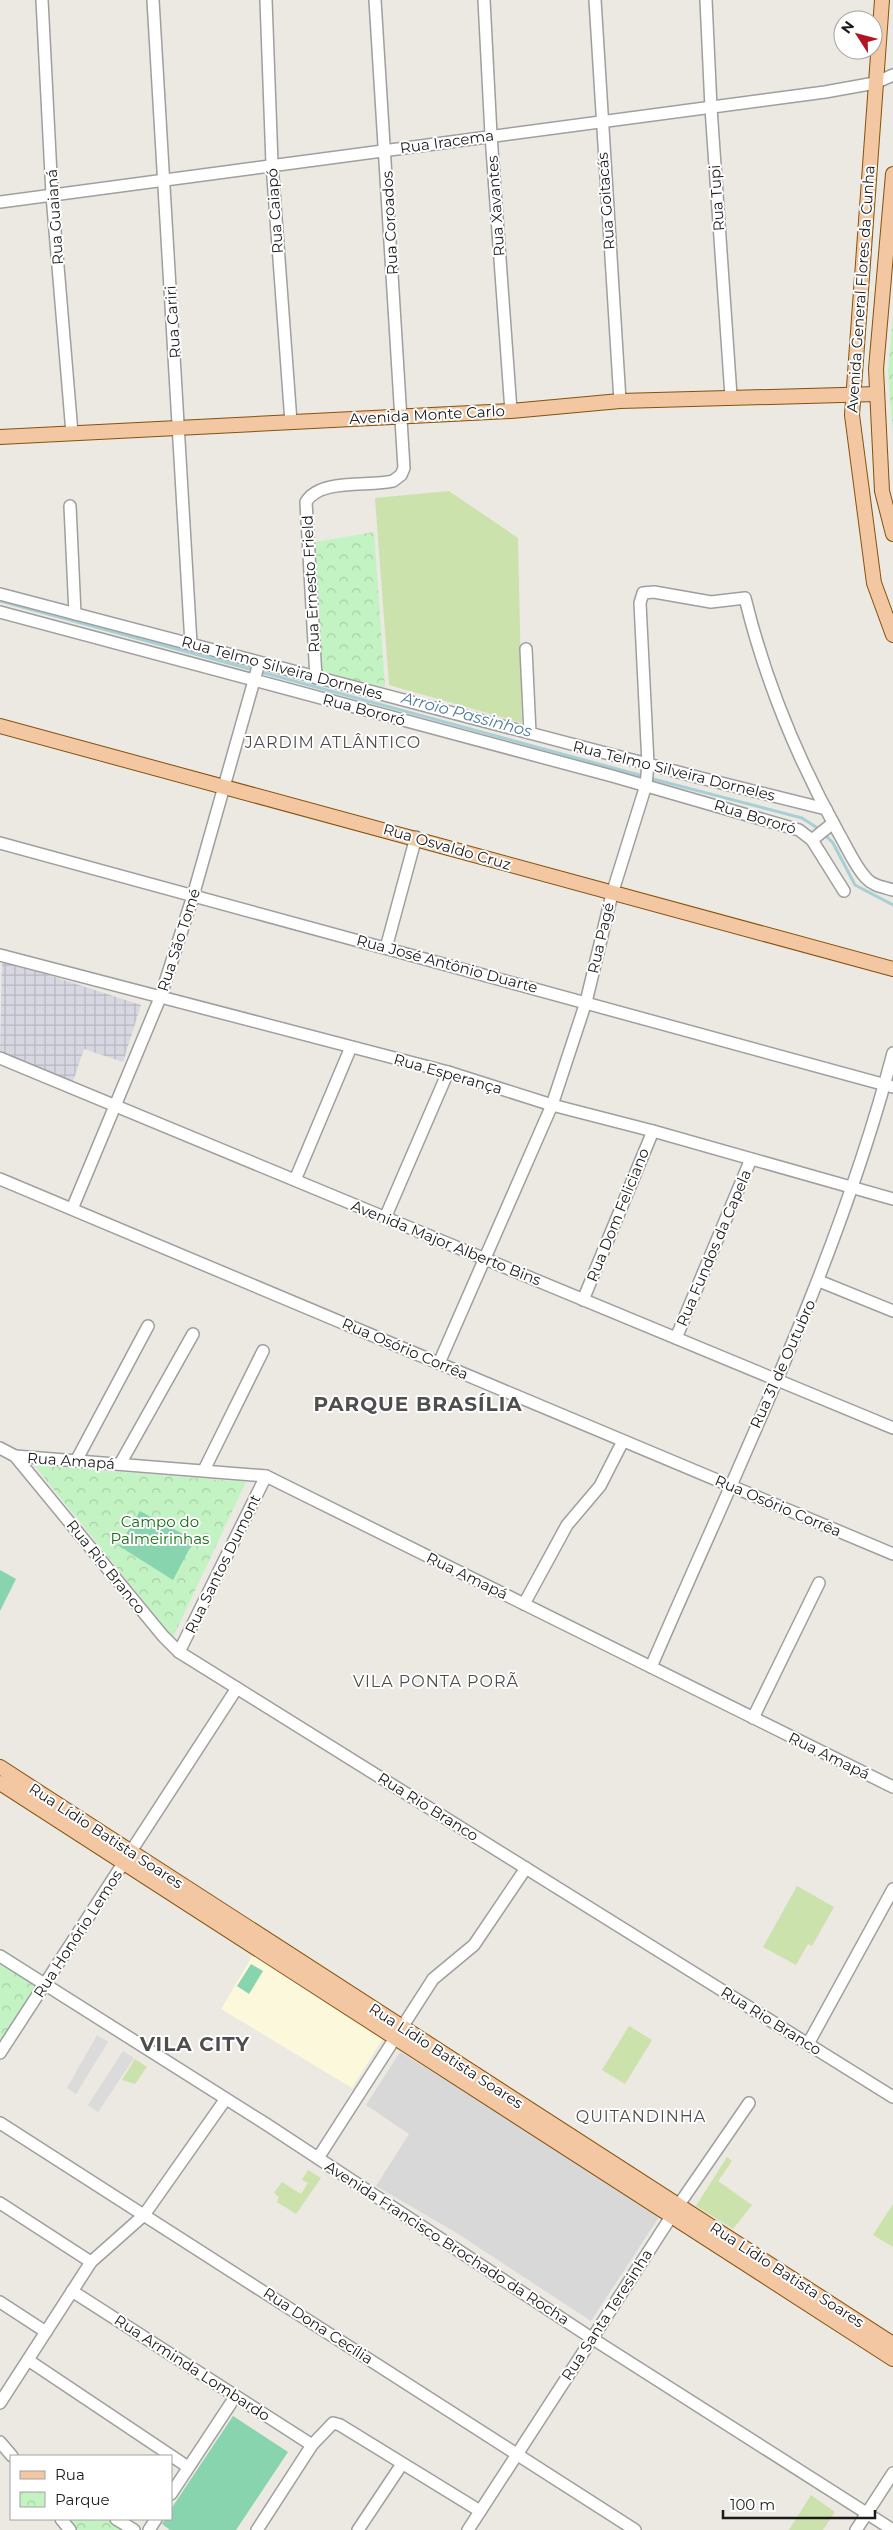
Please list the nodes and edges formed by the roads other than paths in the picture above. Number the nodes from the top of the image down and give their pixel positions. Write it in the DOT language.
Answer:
graph roads {
  1 [pos="42,0"];
  2 [pos="153,0"];
  3 [pos="266,0"];
  4 [pos="375,0"];
  5 [pos="484,0"];
  6 [pos="595,0"];
  7 [pos="706,0"];
  8 [pos="882,0"];
  9 [pos="893,75"];
  10 [pos="875,83"];
  11 [pos="711,108"];
  12 [pos="601,122"];
  13 [pos="491,136"];
  14 [pos="385,151"];
  15 [pos="272,164"];
  16 [pos="893,174"];
  17 [pos="163,180"];
  18 [pos="52,195"];
  19 [pos="0,202"];
  20 [pos="854,394"];
  21 [pos="877,394"];
  22 [pos="731,396"];
  23 [pos="620,401"];
  24 [pos="511,411"];
  25 [pos="401,417"];
  26 [pos="291,422"];
  27 [pos="180,428"];
  28 [pos="72,433"];
  29 [pos="0,437"];
  30 [pos="70,506"];
  31 [pos="893,534"];
  32 [pos="0,594"];
  33 [pos="0,612"];
  34 [pos="75,614"];
  35 [pos="893,635"];
  36 [pos="191,644"];
  37 [pos="526,649"];
  38 [pos="258,664"];
  39 [pos="316,678"];
  40 [pos="254,679"];
  41 [pos="0,726"];
  42 [pos="530,733"];
  43 [pos="648,765"];
  44 [pos="646,784"];
  45 [pos="224,786"];
  46 [pos="826,809"];
  47 [pos="830,824"];
  48 [pos="416,837"];
  49 [pos="814,837"];
  50 [pos="0,843"];
  51 [pos="893,890"];
  52 [pos="844,891"];
  53 [pos="612,894"];
  54 [pos="193,896"];
  55 [pos="386,948"];
  56 [pos="0,956"];
  57 [pos="893,969"];
  58 [pos="160,998"];
  59 [pos="586,1002"];
  60 [pos="351,1047"];
  61 [pos="893,1053"];
  62 [pos="0,1058"];
  63 [pos="448,1072"];
  64 [pos="889,1086"];
  65 [pos="114,1105"];
  66 [pos="552,1105"];
  67 [pos="653,1131"];
  68 [pos="751,1159"];
  69 [pos="0,1178"];
  70 [pos="295,1180"];
  71 [pos="853,1189"];
  72 [pos="893,1199"];
  73 [pos="72,1209"];
  74 [pos="385,1218"];
  75 [pos="484,1258"];
  76 [pos="819,1281"];
  77 [pos="584,1300"];
  78 [pos="893,1311"];
  79 [pos="148,1326"];
  80 [pos="193,1334"];
  81 [pos="676,1338"];
  82 [pos="263,1351"];
  83 [pos="439,1363"];
  84 [pos="776,1379"];
  85 [pos="893,1428"];
  86 [pos="623,1440"];
  87 [pos="0,1448"];
  88 [pos="15,1456"];
  89 [pos="76,1461"];
  90 [pos="120,1464"];
  91 [pos="204,1470"];
  92 [pos="266,1476"];
  93 [pos="730,1485"];
  94 [pos="893,1554"];
  95 [pos="819,1584"];
  96 [pos="524,1604"];
  97 [pos="179,1652"];
  98 [pos="650,1667"];
  99 [pos="237,1688"];
  100 [pos="754,1718"];
  101 [pos="0,1767"];
  102 [pos="0,1783"];
  103 [pos="893,1788"];
  104 [pos="127,1858"];
  105 [pos="526,1868"];
  106 [pos="893,1889"];
  107 [pos="0,1956"];
  108 [pos="45,1984"];
  109 [pos="399,2033"];
  110 [pos="808,2044"];
  111 [pos="0,2054"];
  112 [pos="893,2097"];
  113 [pos="225,2100"];
  114 [pos="750,2103"];
  115 [pos="0,2123"];
  116 [pos="318,2158"];
  117 [pos="0,2203"];
  118 [pos="674,2211"];
  119 [pos="144,2215"];
  120 [pos="91,2262"];
  121 [pos="72,2291"];
  122 [pos="0,2302"];
  123 [pos="46,2332"];
  124 [pos="593,2338"];
  125 [pos="890,2350"];
  126 [pos="28,2360"];
  127 [pos="235,2397"];
  128 [pos="0,2403"];
  129 [pos="0,2442"];
  130 [pos="312,2445"];
  131 [pos="518,2453"];
  132 [pos="12,2455"];
  133 [pos="170,2455"];
  134 [pos="172,2456"];
  135 [pos="402,2464"];
  136 [pos="188,2467"];
  137 [pos="893,2473"];
  138 [pos="172,2492"];
  139 [pos="480,2511"];
  140 [pos="867,2514"];
  141 [pos="62,2520"];
  142 [pos="118,2520"];
  143 [pos="70,2530"];
  144 [pos="134,2530"];
  145 [pos="257,2530"];
  146 [pos="358,2530"];
  147 [pos="468,2530"];
  148 [pos="635,2530"];
  149 [pos="856,2530"];
  150 [pos="893,2530"];
  1 -- 18 [label="street, Rua Guaianá"];
  2 -- 17 [label="street, Rua Cariri"];
  3 -- 15 [label="street, Rua Caiapó"];
  4 -- 14 [label="street, Rua Coroados"];
  5 -- 13 [label="street, Rua Xavantes"];
  6 -- 12 [label="street, Rua Goitacás"];
  7 -- 11 [label="street, Rua Tupi"];
  8 -- 10 [label="main road, Avenida General Flores da Cunha"];
  9 -- 10 [label="street, Rua Iracema"];
  10 -- 11 [label="street, Rua Iracema"];
  10 -- 20 [label="main road, Avenida General Flores da Cunha"];
  11 -- 12 [label="street, Rua Iracema"];
  11 -- 22 [label="street, Rua Tupi"];
  12 -- 13 [label="street, Rua Iracema"];
  12 -- 23 [label="street, Rua Goitacás"];
  13 -- 14 [label="street, Rua Iracema"];
  13 -- 24 [label="street, Rua Xavantes"];
  14 -- 15 [label="street, Rua Iracema"];
  14 -- 25 [label="street, Rua Coroados"];
  15 -- 17 [label="street, Rua Iracema"];
  15 -- 26 [label="street, Rua Caiapó"];
  16 -- 21 [label="main road, Avenida General Flores da Cunha"];
  17 -- 18 [label="street, Rua Iracema"];
  17 -- 27 [label="street, Rua Cariri"];
  18 -- 19 [label="street, Rua Iracema"];
  18 -- 28 [label="street, Rua Guaianá"];
  20 -- 21 [label="main road, Avenida Monte Carlo"];
  20 -- 22 [label="main road, Avenida Monte Carlo"];
  20 -- 35 [label="main road, Avenida General Flores da Cunha"];
  21 -- 31 [label="main road, Avenida General Flores da Cunha"];
  22 -- 23 [label="main road, Avenida Monte Carlo"];
  23 -- 24 [label="main road, Avenida Monte Carlo"];
  24 -- 25 [label="main road, Avenida Monte Carlo"];
  25 -- 26 [label="main road, Avenida Monte Carlo"];
  25 -- 39 [label="street, Rua Ernesto Frield"];
  26 -- 27 [label="main road, Avenida Monte Carlo"];
  27 -- 28 [label="main road, Avenida Monte Carlo"];
  27 -- 36 [label="street, Rua Cariri"];
  28 -- 29 [label="main road, Avenida Monte Carlo"];
  30 -- 34 [label="street"];
  32 -- 34 [label="street, Rua Telmo Silveira Dorneles"];
  33 -- 40 [label="street, Rua Bororó"];
  34 -- 36 [label="street, Rua Telmo Silveira Dorneles"];
  36 -- 38 [label="street, Rua Telmo Silveira Dorneles"];
  37 -- 42 [label="street"];
  38 -- 39 [label="street, Rua Telmo Silveira Dorneles"];
  38 -- 40 [label="street, Rua São Tomé"];
  39 -- 42 [label="street, Rua Telmo Silveira Dorneles"];
  40 -- 44 [label="street, Rua Bororó"];
  40 -- 45 [label="street, Rua São Tomé"];
  41 -- 45 [label="main road, Rua Osvaldo Cruz"];
  42 -- 43 [label="street, Rua Telmo Silveira Dorneles"];
  43 -- 44 [label="street, Rua Pagé"];
  43 -- 46 [label="street, Rua Telmo Silveira Dorneles"];
  43 -- 46 [label="street, Rua Pagé"];
  44 -- 49 [label="street, Rua Bororó"];
  44 -- 53 [label="street, Rua Pagé"];
  45 -- 48 [label="main road, Rua Osvaldo Cruz"];
  45 -- 54 [label="street, Rua São Tomé"];
  46 -- 47 [label="street"];
  47 -- 49 [label="street, Rua Bororó"];
  47 -- 51 [label="street"];
  48 -- 53 [label="main road, Rua Osvaldo Cruz"];
  48 -- 55 [label="street"];
  49 -- 52 [label="street, Rua Bororó"];
  50 -- 54 [label="street, Rua José Antônio Duarte"];
  53 -- 57 [label="main road, Rua Osvaldo Cruz"];
  53 -- 59 [label="street, Rua Pagé"];
  54 -- 55 [label="street, Rua José Antônio Duarte"];
  54 -- 58 [label="street, Rua São Tomé"];
  55 -- 59 [label="street, Rua José Antônio Duarte"];
  56 -- 58 [label="street, Rua Esperança"];
  58 -- 60 [label="street, Rua Esperança"];
  58 -- 65 [label="street, Rua São Tomé"];
  59 -- 64 [label="street, Rua José Antônio Duarte"];
  59 -- 66 [label="street, Rua Pagé"];
  60 -- 63 [label="street, Rua Esperança"];
  60 -- 70 [label="street"];
  61 -- 64 [label="street, Rua 31 de Outubro"];
  62 -- 65 [label="street, Avenida Major Alberto Bins"];
  63 -- 66 [label="street, Rua Esperança"];
  63 -- 74 [label="street"];
  64 -- 71 [label="street, Rua 31 de Outubro"];
  65 -- 70 [label="street, Avenida Major Alberto Bins"];
  65 -- 73 [label="street, Rua São Tomé"];
  66 -- 67 [label="street, Rua Esperança"];
  66 -- 75 [label="street, Rua Pagé"];
  67 -- 68 [label="street, Rua Esperança"];
  67 -- 77 [label="street, Rua Dom Feliciano"];
  68 -- 71 [label="street, Rua Esperança"];
  68 -- 81 [label="street, Rua Fundos da Capela"];
  69 -- 73 [label="street, Rua Osório Corrêa"];
  70 -- 74 [label="street, Avenida Major Alberto Bins"];
  71 -- 72 [label="street, Rua Esperança"];
  71 -- 76 [label="street, Rua 31 de Outubro"];
  73 -- 83 [label="street, Rua Osório Corrêa"];
  74 -- 75 [label="street, Avenida Major Alberto Bins"];
  75 -- 77 [label="street, Avenida Major Alberto Bins"];
  75 -- 83 [label="street, Rua Pagé"];
  76 -- 78 [label="street"];
  76 -- 84 [label="street, Rua 31 de Outubro"];
  77 -- 81 [label="street, Avenida Major Alberto Bins"];
  79 -- 89 [label="street"];
  80 -- 90 [label="street"];
  81 -- 84 [label="street, Avenida Major Alberto Bins"];
  82 -- 91 [label="street"];
  83 -- 86 [label="street, Rua Osório Corrêa"];
  84 -- 85 [label="street, Avenida Major Alberto Bins"];
  84 -- 93 [label="street, Rua 31 de Outubro"];
  86 -- 93 [label="street, Rua Osório Corrêa"];
  86 -- 96 [label="street"];
  87 -- 88 [label="street"];
  88 -- 89 [label="street, Rua Amapá"];
  88 -- 97 [label="street, Rua Rio Branco"];
  89 -- 90 [label="street, Rua Amapá"];
  90 -- 91 [label="street, Rua Amapá"];
  91 -- 92 [label="street, Rua Amapá"];
  92 -- 96 [label="street, Rua Amapá"];
  92 -- 97 [label="street, Rua Santos Dumont"];
  93 -- 94 [label="street, Rua Osório Corrêa"];
  93 -- 98 [label="street, Rua 31 de Outubro"];
  95 -- 100 [label="street"];
  96 -- 98 [label="street, Rua Amapá"];
  97 -- 99 [label="street, Rua Rio Branco"];
  98 -- 100 [label="street, Rua Amapá"];
  99 -- 104 [label="street, Rua Honório Lemos"];
  99 -- 105 [label="street, Rua Rio Branco"];
  100 -- 103 [label="street, Rua Amapá"];
  101 -- 104 [label="main road, Rua Lídio Batista Soares"];
  102 -- 104 [label="main road, Rua Lídio Batista Soares"];
  104 -- 108 [label="street, Rua Honório Lemos"];
  104 -- 109 [label="main road, Rua Lídio Batista Soares"];
  105 -- 109 [label="street"];
  105 -- 110 [label="street, Rua Rio Branco"];
  106 -- 110 [label="street"];
  107 -- 108 [label="street, Avenida Francisco Brochado da Rocha"];
  108 -- 111 [label="street, Rua Honório Lemos"];
  108 -- 113 [label="street, Avenida Francisco Brochado da Rocha"];
  109 -- 116 [label="street"];
  109 -- 118 [label="main road, Rua Lídio Batista Soares"];
  110 -- 112 [label="street, Rua Rio Branco"];
  113 -- 116 [label="street, Avenida Francisco Brochado da Rocha"];
  113 -- 119 [label="street"];
  114 -- 118 [label="street, Rua Santa Teresinha"];
  115 -- 119 [label="street, Rua Dona Cecília"];
  116 -- 124 [label="street, Avenida Francisco Brochado da Rocha"];
  117 -- 120 [label="street"];
  118 -- 124 [label="street, Rua Santa Teresinha"];
  118 -- 125 [label="main road, Rua Lídio Batista Soares"];
  119 -- 120 [label="street"];
  119 -- 131 [label="street, Rua Dona Cecília"];
  120 -- 121 [label="street"];
  121 -- 123 [label="street"];
  121 -- 127 [label="street, Rua Arminda Lombardo"];
  122 -- 123 [label="street"];
  123 -- 126 [label="street"];
  124 -- 131 [label="street, Rua Santa Teresinha"];
  124 -- 140 [label="street, Avenida Francisco Brochado da Rocha"];
  126 -- 128 [label="street"];
  126 -- 133 [label="street"];
  127 -- 130 [label="street, Rua Arminda Lombardo"];
  127 -- 136 [label="street"];
  129 -- 132 [label="street"];
  130 -- 135 [label="street"];
  130 -- 145 [label="street"];
  131 -- 139 [label="street, Rua Santa Teresinha"];
  131 -- 148 [label="street, Rua Dona Cecília"];
  134 -- 136 [label="street"];
  135 -- 139 [label="street"];
  135 -- 146 [label="street"];
  136 -- 138 [label="street"];
  137 -- 140 [label="street"];
  139 -- 147 [label="street, Rua Santa Teresinha"];
  140 -- 149 [label="street"];
  140 -- 150 [label="street, Avenida Francisco Brochado da Rocha"];
  141 -- 143 [label="street"];
  142 -- 144 [label="street"];
}
